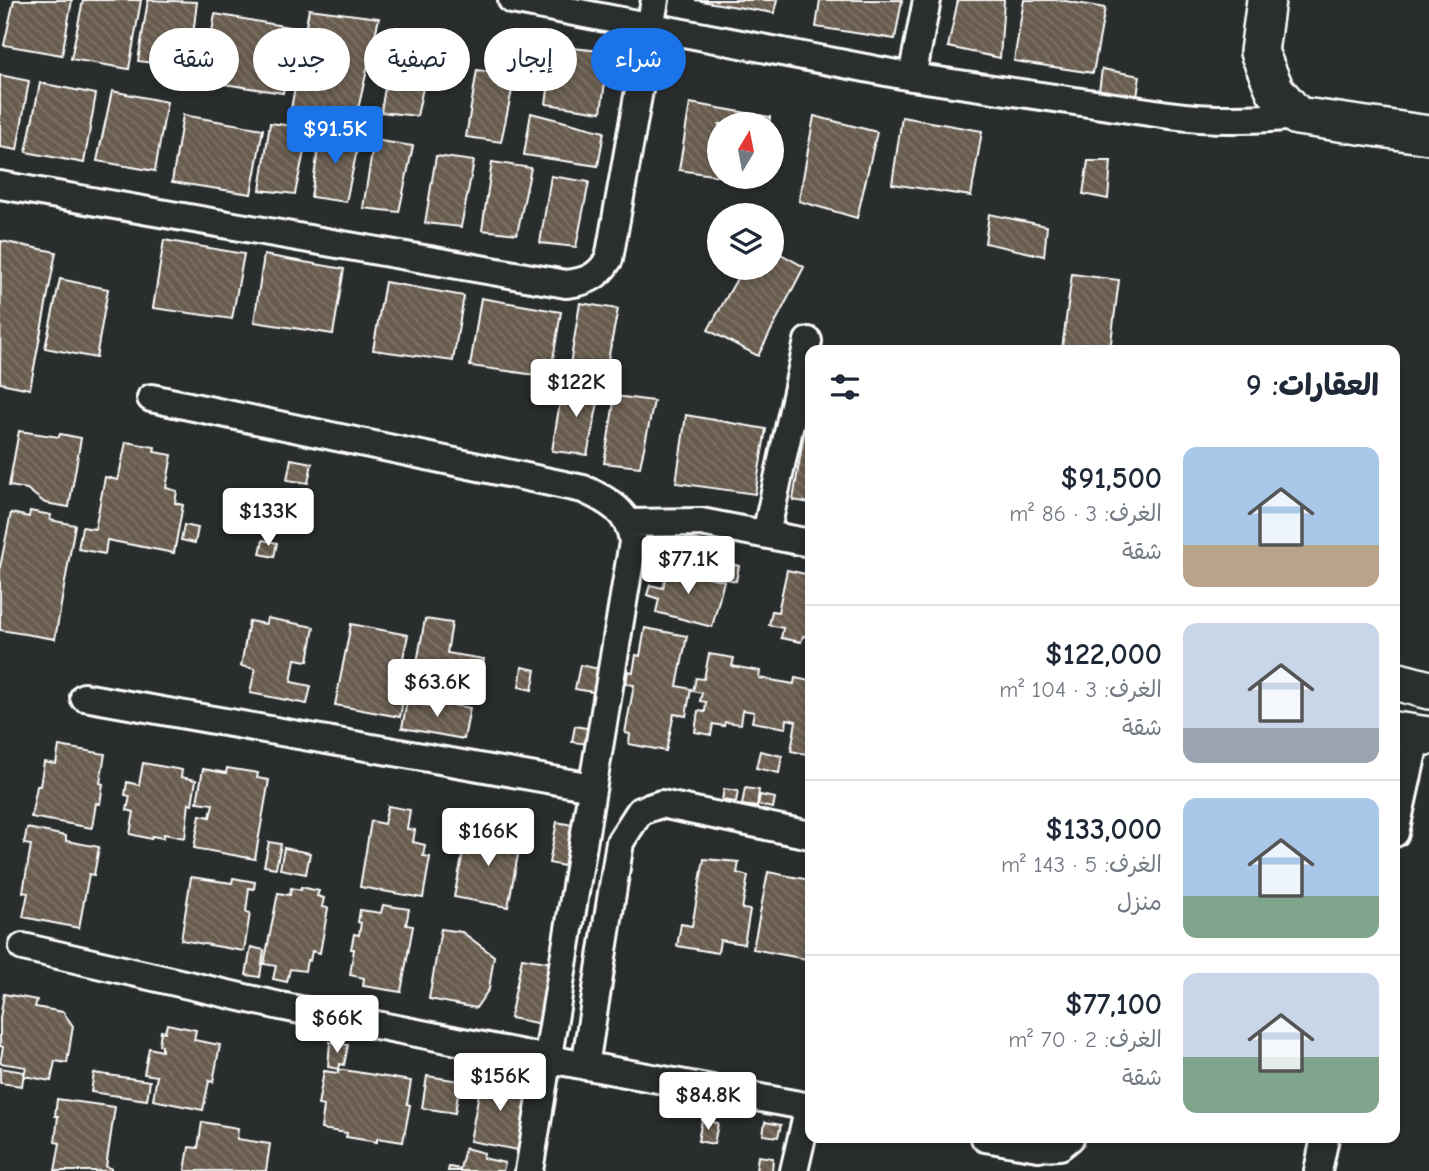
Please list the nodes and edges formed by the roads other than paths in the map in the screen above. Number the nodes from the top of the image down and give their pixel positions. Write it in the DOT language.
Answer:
graph roads {
  1 [pos="512,0"];
  2 [pos="927,0"];
  3 [pos="1266,0"];
  4 [pos="653,12"];
  5 [pos="912,77"];
  6 [pos="1297,117"];
  7 [pos="1429,135"];
  8 [pos="0,185"];
  9 [pos="808,341"];
  10 [pos="807,345"];
  11 [pos="805,354"];
  12 [pos="151,398"];
  13 [pos="628,523"];
  14 [pos="765,534"];
  15 [pos="805,542"];
  16 [pos="1400,682"];
  17 [pos="1429,690"];
  18 [pos="84,697"];
  19 [pos="1414,734"];
  20 [pos="592,787"];
  21 [pos="1400,806"];
  22 [pos="805,834"];
  23 [pos="23,947"];
  24 [pos="549,1059"];
  25 [pos="585,1066"];
  26 [pos="805,1106"];
  27 [pos="805,1127"];
  28 [pos="1044,1143"];
  29 [pos="1064,1143"];
  30 [pos="1324,1143"];
  31 [pos="529,1171"];
  32 [pos="794,1171"];
  33 [pos="1318,1171"];
  1 -- 4 [label="street"];
  2 -- 5 [label="street"];
  3 -- 6 [label="main road"];
  4 -- 5 [label="street"];
  4 -- 8 [label="street"];
  5 -- 6 [label="street"];
  6 -- 7 [label="main road"];
  9 -- 10 [label="street"];
  11 -- 14 [label="street"];
  12 -- 13 [label="street"];
  13 -- 14 [label="street"];
  13 -- 20 [label="street"];
  14 -- 15 [label="street"];
  16 -- 17 [label="main road"];
  18 -- 20 [label="street"];
  19 -- 21 [label="street"];
  20 -- 24 [label="street"];
  22 -- 25 [label="street"];
  23 -- 24 [label="street"];
  24 -- 25 [label="street"];
  24 -- 31 [label="street"];
  25 -- 26 [label="street"];
  27 -- 32 [label="street"];
  28 -- 29 [label="street"];
  30 -- 33 [label="street"];
}
